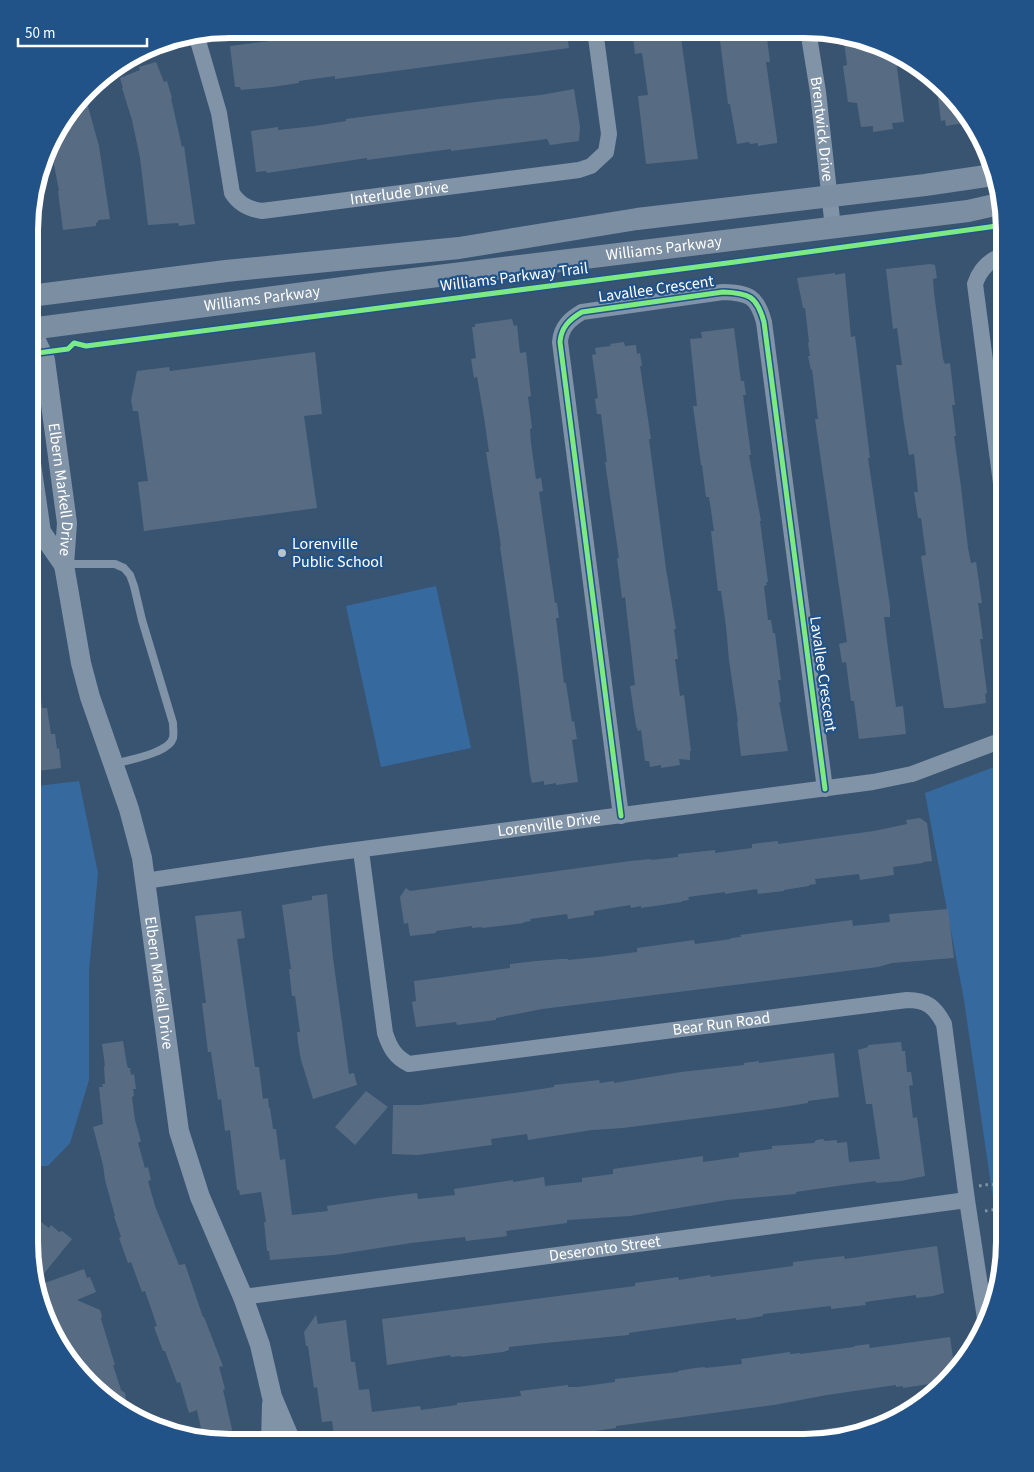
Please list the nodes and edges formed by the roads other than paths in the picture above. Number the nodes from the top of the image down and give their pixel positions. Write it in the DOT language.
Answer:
graph roads {
  1 [pos="596,37"];
  2 [pos="809,37"];
  3 [pos="198,40"];
  4 [pos="989,176"];
  5 [pos="829,196"];
  6 [pos="995,205"];
  7 [pos="833,228"];
  8 [pos="996,259"];
  9 [pos="38,295"];
  10 [pos="38,328"];
  11 [pos="38,346"];
  12 [pos="996,445"];
  13 [pos="38,511"];
  14 [pos="64,564"];
  15 [pos="996,741"];
  16 [pos="114,764"];
  17 [pos="825,789"];
  18 [pos="620,816"];
  19 [pos="360,851"];
  20 [pos="146,881"];
  21 [pos="967,1200"];
  22 [pos="243,1297"];
  23 [pos="984,1311"];
  24 [pos="272,1397"];
  25 [pos="271,1434"];
  26 [pos="288,1434"];
  1 -- 3 [label="street, Interlude Drive"];
  2 -- 5 [label="street, Brentwick Drive"];
  4 -- 5 [label="main road, Williams Parkway"];
  5 -- 7 [label="street, Brentwick Drive"];
  5 -- 9 [label="main road, Williams Parkway"];
  6 -- 7 [label="main road, Williams Parkway"];
  7 -- 10 [label="main road, Williams Parkway"];
  8 -- 12 [label="street"];
  11 -- 14 [label="street, Elbern Markell Drive"];
  13 -- 14 [label="street, Elbern Markell Drive"];
  14 -- 16 [label="street, Elbern Markell Drive"];
  14 -- 16 [label="lane"];
  15 -- 17 [label="street, Lorenville Drive"];
  16 -- 20 [label="street, Elbern Markell Drive"];
  17 -- 18 [label="street, Lorenville Drive"];
  17 -- 18 [label="street, Lavallee Crescent"];
  18 -- 19 [label="street, Lorenville Drive"];
  19 -- 20 [label="street, Lorenville Drive"];
  19 -- 21 [label="street, Bear Run Road"];
  20 -- 22 [label="street, Elbern Markell Drive"];
  21 -- 22 [label="street, Deseronto Street"];
  21 -- 23 [label="street, Bear Run Road"];
  22 -- 24 [label="street, Elbern Markell Drive"];
  24 -- 25 [label="street, Elbern Markell Drive"];
  24 -- 26 [label="street, Elbern Markell Drive"];
}
